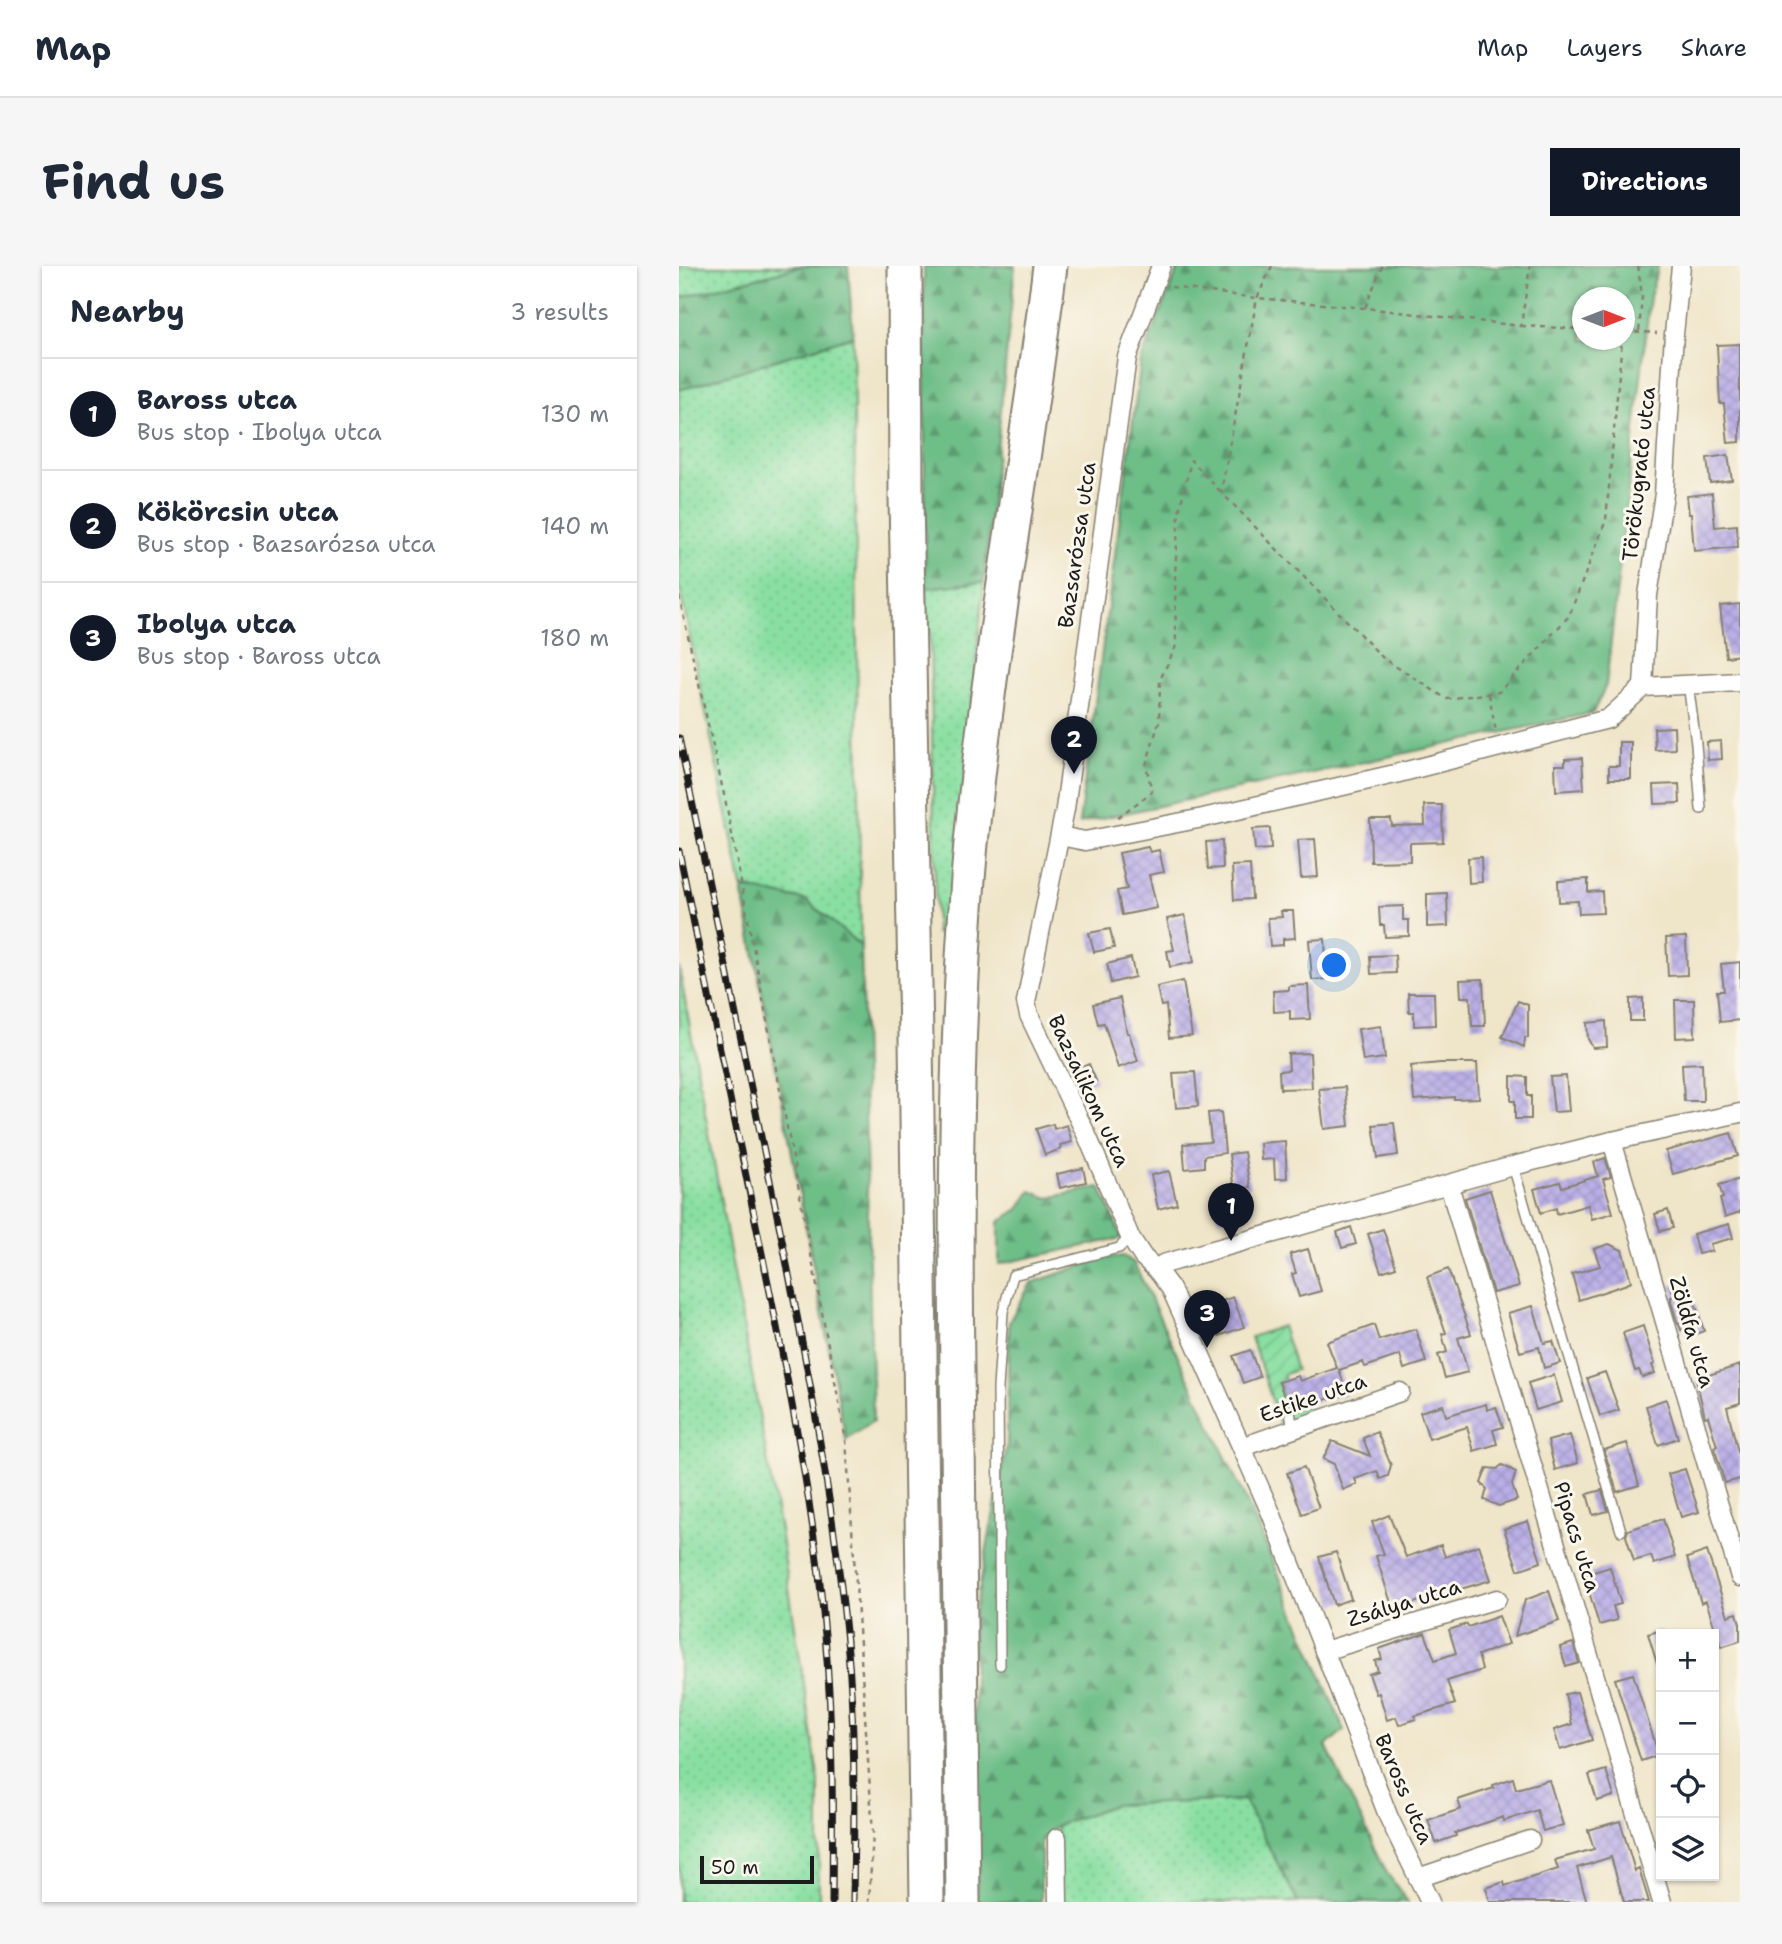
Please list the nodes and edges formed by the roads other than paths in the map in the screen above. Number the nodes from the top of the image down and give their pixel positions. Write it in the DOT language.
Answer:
graph roads {
  1 [pos="905,266"];
  2 [pos="1050,266"];
  3 [pos="1161,266"];
  4 [pos="1681,266"];
  5 [pos="1740,681"];
  6 [pos="1688,683"];
  7 [pos="1643,687"];
  8 [pos="1701,808"];
  9 [pos="1060,836"];
  10 [pos="1740,1113"];
  11 [pos="1612,1141"];
  12 [pos="1513,1166"];
  13 [pos="1449,1185"];
  14 [pos="1130,1237"];
  15 [pos="1157,1270"];
  16 [pos="1400,1392"];
  17 [pos="1290,1411"];
  18 [pos="1293,1430"];
  19 [pos="1242,1447"];
  20 [pos="1621,1531"];
  21 [pos="1740,1577"];
  22 [pos="1497,1599"];
  23 [pos="1324,1651"];
  24 [pos="1000,1665"];
  25 [pos="1057,1838"];
  26 [pos="1530,1840"];
  27 [pos="1418,1878"];
  28 [pos="927,1902"];
  29 [pos="963,1902"];
  30 [pos="1058,1902"];
  31 [pos="1430,1902"];
  32 [pos="1662,1902"];
  1 -- 28 [label="highway"];
  2 -- 29 [label="highway"];
  3 -- 9 [label="street, Bazsarózsa utca"];
  4 -- 7 [label="street, Törökugrató utca"];
  5 -- 6 [label="street"];
  6 -- 7 [label="street"];
  6 -- 8 [label="lane"];
  7 -- 9 [label="street"];
  9 -- 14 [label="street, Bazsalikom utca"];
  10 -- 11 [label="street"];
  11 -- 12 [label="street"];
  11 -- 21 [label="street, Zöldfa utca"];
  12 -- 13 [label="street"];
  12 -- 20 [label="lane"];
  13 -- 15 [label="street"];
  13 -- 32 [label="street, Pipacs utca"];
  14 -- 15 [label="street, Bazsalikom utca"];
  14 -- 24 [label="lane"];
  15 -- 19 [label="street, Baross utca"];
  16 -- 18 [label="street, Estike utca"];
  17 -- 18 [label="lane"];
  18 -- 19 [label="street, Estike utca"];
  19 -- 23 [label="street, Baross utca"];
  22 -- 23 [label="street, Zsálya utca"];
  23 -- 27 [label="street, Baross utca"];
  25 -- 30 [label="street"];
  26 -- 27 [label="street"];
  27 -- 31 [label="street, Baross utca"];
}
